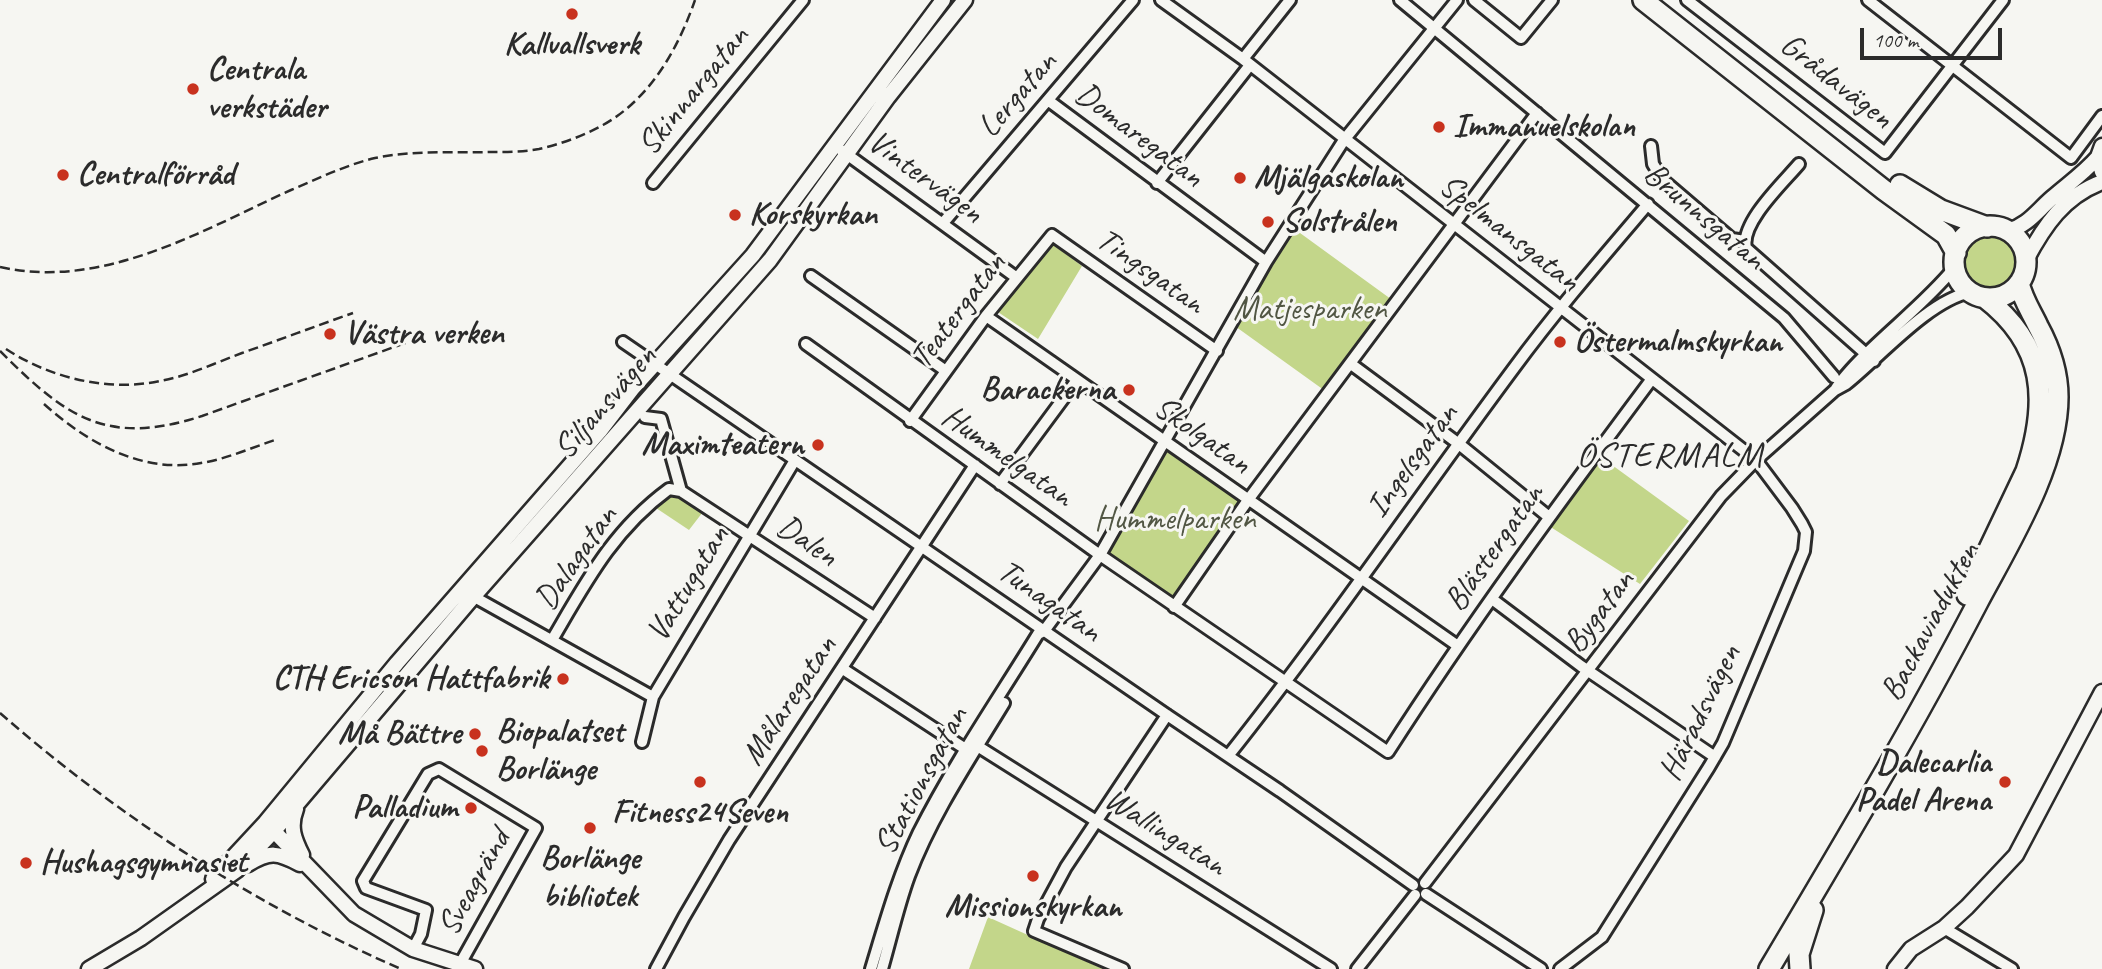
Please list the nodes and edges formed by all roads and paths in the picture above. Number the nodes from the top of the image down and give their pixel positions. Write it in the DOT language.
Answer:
graph roads {
  1 [pos="803,0"];
  2 [pos="943,0"];
  3 [pos="965,0"];
  4 [pos="1133,0"];
  5 [pos="1161,0"];
  6 [pos="1290,0"];
  7 [pos="1400,0"];
  8 [pos="1457,0"];
  9 [pos="1474,0"];
  10 [pos="1552,0"];
  11 [pos="1643,0"];
  12 [pos="1664,0"];
  13 [pos="1687,0"];
  14 [pos="1868,0"];
  15 [pos="2003,0"];
  16 [pos="1434,28"];
  17 [pos="1246,62"];
  18 [pos="1954,67"];
  19 [pos="1049,101"];
  20 [pos="1537,113"];
  21 [pos="2102,116"];
  22 [pos="1344,140"];
  23 [pos="1651,146"];
  24 [pos="841,150"];
  25 [pos="2100,151"];
  26 [pos="1799,164"];
  27 [pos="2102,172"];
  28 [pos="2102,182"];
  29 [pos="653,183"];
  30 [pos="1157,183"];
  31 [pos="1648,204"];
  32 [pos="943,223"];
  33 [pos="1453,223"];
  34 [pos="1987,227"];
  35 [pos="2008,231"];
  36 [pos="1052,235"];
  37 [pos="1745,241"];
  38 [pos="1955,260"];
  39 [pos="2026,260"];
  40 [pos="1266,262"];
  41 [pos="811,276"];
  42 [pos="1017,278"];
  43 [pos="2019,283"];
  44 [pos="1978,295"];
  45 [pos="1561,307"];
  46 [pos="986,316"];
  47 [pos="624,342"];
  48 [pos="806,344"];
  49 [pos="1217,351"];
  50 [pos="1870,357"];
  51 [pos="1350,363"];
  52 [pos="654,365"];
  53 [pos="946,371"];
  54 [pos="668,375"];
  55 [pos="1834,376"];
  56 [pos="1077,380"];
  57 [pos="1651,380"];
  58 [pos="645,417"];
  59 [pos="910,421"];
  60 [pos="1164,441"];
  61 [pos="1459,444"];
  62 [pos="795,460"];
  63 [pos="1756,460"];
  64 [pos="975,465"];
  65 [pos="1000,484"];
  66 [pos="681,491"];
  67 [pos="1248,500"];
  68 [pos="1549,517"];
  69 [pos="749,535"];
  70 [pos="921,547"];
  71 [pos="1100,555"];
  72 [pos="1360,577"];
  73 [pos="467,593"];
  74 [pos="1492,599"];
  75 [pos="1174,607"];
  76 [pos="875,618"];
  77 [pos="1044,631"];
  78 [pos="552,640"];
  79 [pos="1458,646"];
  80 [pos="843,669"];
  81 [pos="1588,671"];
  82 [pos="1286,682"];
  83 [pos="2102,692"];
  84 [pos="653,697"];
  85 [pos="1167,715"];
  86 [pos="642,742"];
  87 [pos="972,748"];
  88 [pos="1388,752"];
  89 [pos="1228,756"];
  90 [pos="1715,757"];
  91 [pos="299,801"];
  92 [pos="1096,821"];
  93 [pos="270,827"];
  94 [pos="310,869"];
  95 [pos="237,870"];
  96 [pos="1824,876"];
  97 [pos="1420,889"];
  98 [pos="184,906"];
  99 [pos="1944,928"];
  100 [pos="414,949"];
  101 [pos="460,964"];
  102 [pos="89,969"];
  103 [pos="475,969"];
  104 [pos="656,969"];
  105 [pos="871,969"];
  106 [pos="882,969"];
  107 [pos="1123,969"];
  108 [pos="1331,969"];
  109 [pos="1357,969"];
  110 [pos="1541,969"];
  111 [pos="1560,969"];
  112 [pos="1753,969"];
  113 [pos="1769,969"];
  114 [pos="1800,969"];
  115 [pos="1895,969"];
  116 [pos="2012,969"];
  1 -- 29 [label="street, Skinnargatan"];
  2 -- 24 [label="street, Siljansvägen"];
  3 -- 24 [label="street, Siljansvägen"];
  4 -- 19 [label="street, Lergatan"];
  5 -- 17 [label="street, Spelmansgatan"];
  6 -- 17 [label="street"];
  7 -- 16 [label="street, Brunnsgatan"];
  8 -- 16 [label="street, Stationsgatan"];
  9 -- 10 [label="street"];
  11 -- 38 [label="highway"];
  12 -- 34 [label="highway"];
  13 -- 18 [label="street, Grådavägen"];
  14 -- 18 [label="street"];
  15 -- 18 [label="street"];
  16 -- 20 [label="street, Brunnsgatan"];
  16 -- 22 [label="street, Stationsgatan"];
  17 -- 22 [label="street, Spelmansgatan"];
  17 -- 30 [label="street"];
  18 -- 21 [label="street"];
  19 -- 30 [label="street, Domaregatan"];
  19 -- 32 [label="street, Lergatan"];
  20 -- 31 [label="street, Brunnsgatan"];
  20 -- 33 [label="street"];
  22 -- 33 [label="street, Spelmansgatan"];
  22 -- 40 [label="street, Stationsgatan"];
  23 -- 37 [label="street"];
  24 -- 32 [label="street, Vintervägen"];
  24 -- 52 [label="street, Siljansvägen"];
  24 -- 54 [label="street, Siljansvägen"];
  25 -- 27 [label="street"];
  25 -- 35 [label="street"];
  26 -- 37 [label="street"];
  28 -- 39 [label="street"];
  30 -- 40 [label="street, Domaregatan"];
  31 -- 45 [label="street, Ingelsgatan"];
  31 -- 55 [label="street, Brunnsgatan"];
  32 -- 42 [label="street, Vintervägen"];
  33 -- 45 [label="street, Spelmansgatan"];
  33 -- 51 [label="street"];
  34 -- 35 [label="highway"];
  34 -- 38 [label="highway"];
  35 -- 39 [label="highway"];
  36 -- 42 [label="street, Teatergatan"];
  36 -- 49 [label="street, Tingsgatan"];
  37 -- 50 [label="street"];
  38 -- 44 [label="highway"];
  38 -- 50 [label="street, Bygatan"];
  39 -- 43 [label="highway"];
  40 -- 49 [label="street, Stationsgatan"];
  41 -- 53 [label="street"];
  42 -- 46 [label="street, Teatergatan"];
  43 -- 44 [label="highway"];
  43 -- 96 [label="highway, Backaviadukten"];
  44 -- 50 [label="street, Bygatan"];
  44 -- 112 [label="highway, Backaviadukten"];
  45 -- 57 [label="street, Spelmansgatan"];
  45 -- 61 [label="street, Ingelsgatan"];
  46 -- 53 [label="street, Teatergatan"];
  46 -- 56 [label="street, Skolgatan"];
  47 -- 52 [label="street, Tunagatan"];
  48 -- 59 [label="street, Hummelgatan"];
  49 -- 60 [label="street, Stationsgatan"];
  50 -- 63 [label="street, Bygatan"];
  51 -- 61 [label="street"];
  51 -- 67 [label="street"];
  52 -- 54 [label="street, Tunagatan"];
  52 -- 73 [label="street, Siljansvägen"];
  53 -- 59 [label="street, Teatergatan"];
  54 -- 62 [label="street, Tunagatan"];
  54 -- 73 [label="street, Siljansvägen"];
  56 -- 60 [label="street, Skolgatan"];
  56 -- 65 [label="street"];
  57 -- 63 [label="street, Spelmansgatan"];
  57 -- 68 [label="street, Blästergatan"];
  58 -- 66 [label="street"];
  59 -- 64 [label="street, Hummelgatan"];
  60 -- 67 [label="street, Skolgatan"];
  60 -- 71 [label="street, Stationsgatan"];
  61 -- 68 [label="street"];
  61 -- 72 [label="street, Ingelsgatan"];
  62 -- 69 [label="street, Vattugatan"];
  62 -- 70 [label="street, Tunagatan"];
  63 -- 81 [label="street, Bygatan"];
  63 -- 90 [label="street, Häradsvägen"];
  64 -- 65 [label="street, Hummelgatan"];
  64 -- 70 [label="street, Målaregatan"];
  65 -- 71 [label="street, Hummelgatan"];
  66 -- 69 [label="street, Dalen"];
  66 -- 78 [label="street, Dalagatan"];
  67 -- 72 [label="street, Skolgatan"];
  67 -- 75 [label="street"];
  68 -- 74 [label="street, Blästergatan"];
  69 -- 76 [label="street, Dalen"];
  69 -- 84 [label="street, Vattugatan"];
  70 -- 76 [label="street, Målaregatan"];
  70 -- 77 [label="street, Tunagatan"];
  71 -- 75 [label="street, Hummelgatan"];
  71 -- 77 [label="street, Stationsgatan"];
  72 -- 79 [label="street, Skolgatan"];
  72 -- 82 [label="street, Ingelsgatan"];
  73 -- 78 [label="street"];
  73 -- 91 [label="street, Siljansvägen"];
  73 -- 93 [label="street, Siljansvägen"];
  74 -- 79 [label="street, Blästergatan"];
  74 -- 81 [label="street"];
  75 -- 82 [label="street, Hummelgatan"];
  76 -- 80 [label="street, Målaregatan"];
  77 -- 85 [label="street, Tunagatan"];
  77 -- 87 [label="street, Stationsgatan"];
  78 -- 84 [label="street"];
  79 -- 88 [label="street, Blästergatan"];
  80 -- 87 [label="street, Wallingatan"];
  80 -- 104 [label="street, Målaregatan"];
  81 -- 90 [label="street"];
  81 -- 97 [label="street, Bygatan"];
  82 -- 88 [label="street, Hummelgatan"];
  82 -- 89 [label="street, Ingelsgatan"];
  83 -- 99 [label="street"];
  84 -- 86 [label="street, Vattugatan"];
  85 -- 89 [label="street, Tunagatan"];
  85 -- 92 [label="street"];
  87 -- 92 [label="street, Wallingatan"];
  87 -- 105 [label="street, Stationsgatan"];
  87 -- 106 [label="street, Stationsgatan"];
  89 -- 97 [label="street, Tunagatan"];
  90 -- 111 [label="street, Häradsvägen"];
  91 -- 93 [label="street, Siljansvägen"];
  91 -- 94 [label="street"];
  92 -- 107 [label="street"];
  92 -- 108 [label="street, Wallingatan"];
  93 -- 94 [label="street"];
  93 -- 95 [label="street"];
  93 -- 98 [label="street"];
  94 -- 95 [label="street"];
  94 -- 100 [label="street"];
  95 -- 98 [label="street"];
  96 -- 113 [label="highway, Backaviadukten"];
  96 -- 114 [label="highway"];
  97 -- 109 [label="street, Bygatan"];
  97 -- 110 [label="street, Tunagatan"];
  98 -- 102 [label="street"];
  99 -- 115 [label="street"];
  99 -- 116 [label="street"];
  100 -- 101 [label="street"];
  100 -- 101 [label="street, Sveagränd"];
  101 -- 103 [label="street"];
}
